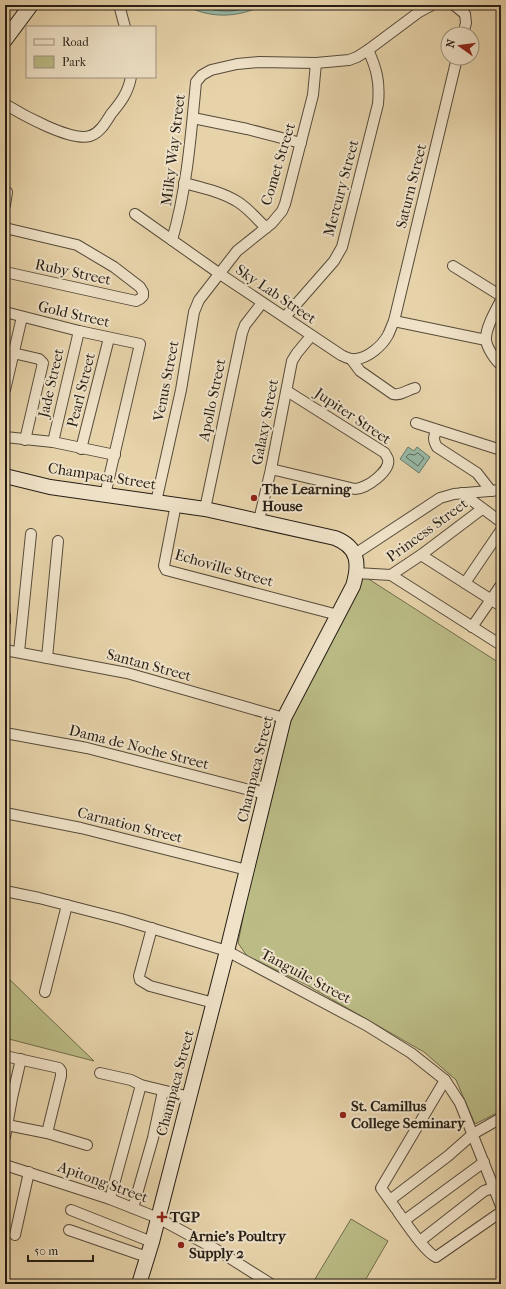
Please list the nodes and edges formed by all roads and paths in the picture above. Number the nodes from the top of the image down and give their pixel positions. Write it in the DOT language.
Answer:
graph roads {
  1 [pos="30,5"];
  2 [pos="119,5"];
  3 [pos="432,5"];
  4 [pos="454,5"];
  5 [pos="125,26"];
  6 [pos="465,26"];
  7 [pos="5,40"];
  8 [pos="368,50"];
  9 [pos="316,63"];
  10 [pos="455,66"];
  11 [pos="131,78"];
  12 [pos="5,104"];
  13 [pos="193,118"];
  14 [pos="301,143"];
  15 [pos="184,183"];
  16 [pos="7,192"];
  17 [pos="5,205"];
  18 [pos="135,214"];
  19 [pos="5,228"];
  20 [pos="266,228"];
  21 [pos="172,240"];
  22 [pos="453,266"];
  23 [pos="5,272"];
  24 [pos="220,274"];
  25 [pos="501,296"];
  26 [pos="501,300"];
  27 [pos="262,303"];
  28 [pos="5,312"];
  29 [pos="22,317"];
  30 [pos="285,317"];
  31 [pos="394,320"];
  32 [pos="79,331"];
  33 [pos="312,336"];
  34 [pos="109,338"];
  35 [pos="486,340"];
  36 [pos="14,353"];
  37 [pos="351,359"];
  38 [pos="501,365"];
  39 [pos="415,388"];
  40 [pos="5,390"];
  41 [pos="287,391"];
  42 [pos="416,423"];
  43 [pos="437,430"];
  44 [pos="5,437"];
  45 [pos="25,440"];
  46 [pos="53,442"];
  47 [pos="82,449"];
  48 [pos="501,450"];
  49 [pos="115,455"];
  50 [pos="271,469"];
  51 [pos="5,476"];
  52 [pos="496,490"];
  53 [pos="462,494"];
  54 [pos="105,495"];
  55 [pos="156,502"];
  56 [pos="176,504"];
  57 [pos="482,508"];
  58 [pos="205,509"];
  59 [pos="259,520"];
  60 [pos="501,522"];
  61 [pos="501,530"];
  62 [pos="30,534"];
  63 [pos="58,541"];
  64 [pos="355,554"];
  65 [pos="421,555"];
  66 [pos="356,573"];
  67 [pos="391,575"];
  68 [pos="465,583"];
  69 [pos="501,584"];
  70 [pos="491,600"];
  71 [pos="501,606"];
  72 [pos="5,615"];
  73 [pos="338,615"];
  74 [pos="5,622"];
  75 [pos="472,627"];
  76 [pos="501,645"];
  77 [pos="5,650"];
  78 [pos="19,652"];
  79 [pos="47,658"];
  80 [pos="284,718"];
  81 [pos="5,733"];
  82 [pos="265,794"];
  83 [pos="5,813"];
  84 [pos="247,870"];
  85 [pos="5,891"];
  86 [pos="67,905"];
  87 [pos="152,928"];
  88 [pos="227,951"];
  89 [pos="45,992"];
  90 [pos="214,1003"];
  91 [pos="5,1056"];
  92 [pos="22,1059"];
  93 [pos="100,1072"];
  94 [pos="445,1080"];
  95 [pos="141,1085"];
  96 [pos="163,1091"];
  97 [pos="182,1095"];
  98 [pos="8,1097"];
  99 [pos="501,1118"];
  100 [pos="7,1125"];
  101 [pos="48,1133"];
  102 [pos="473,1134"];
  103 [pos="5,1137"];
  104 [pos="87,1145"];
  105 [pos="481,1164"];
  106 [pos="5,1165"];
  107 [pos="29,1172"];
  108 [pos="497,1186"];
  109 [pos="110,1199"];
  110 [pos="390,1200"];
  111 [pos="501,1206"];
  112 [pos="133,1208"];
  113 [pos="71,1210"];
  114 [pos="501,1212"];
  115 [pos="158,1218"];
  116 [pos="405,1220"];
  117 [pos="69,1230"];
  118 [pos="15,1235"];
  119 [pos="420,1241"];
  120 [pos="152,1242"];
  121 [pos="147,1257"];
  122 [pos="139,1284"];
  123 [pos="271,1284"];
  1 -- 7 [label="street"];
  2 -- 5 [label="street"];
  3 -- 8 [label="street"];
  4 -- 6 [label="street"];
  8 -- 9 [label="street"];
  8 -- 30 [label="street, Mercury Street"];
  9 -- 13 [label="street, Milky Way Street"];
  9 -- 14 [label="street, Comet Street"];
  10 -- 31 [label="street, Saturn Street"];
  11 -- 12 [label="street"];
  13 -- 14 [label="street"];
  13 -- 15 [label="street, Milky Way Street"];
  14 -- 20 [label="street, Comet Street"];
  15 -- 20 [label="street"];
  15 -- 21 [label="street, Milky Way Street"];
  16 -- 17 [label="street"];
  18 -- 21 [label="street, Sky Lab Street"];
  19 -- 23 [label="street, Ruby Street"];
  20 -- 24 [label="street, Comet Street"];
  21 -- 24 [label="street, Sky Lab Street"];
  22 -- 25 [label="street"];
  24 -- 27 [label="street, Sky Lab Street"];
  24 -- 55 [label="street, Venus Street"];
  26 -- 35 [label="street"];
  27 -- 30 [label="street, Sky Lab Street"];
  27 -- 58 [label="street, Apollo Street"];
  28 -- 29 [label="street, Gold Street"];
  29 -- 32 [label="street, Gold Street"];
  29 -- 36 [label="street"];
  30 -- 33 [label="street, Sky Lab Street"];
  31 -- 35 [label="street"];
  31 -- 37 [label="street"];
  32 -- 34 [label="street, Gold Street"];
  32 -- 46 [label="street, Jade Street"];
  33 -- 37 [label="street, Sky Lab Street"];
  33 -- 41 [label="street, Galaxy Street"];
  34 -- 47 [label="street, Pearl Street"];
  34 -- 49 [label="street, Gold Street"];
  35 -- 38 [label="street"];
  36 -- 40 [label="street"];
  36 -- 45 [label="street"];
  37 -- 39 [label="street"];
  41 -- 50 [label="street, Galaxy Street"];
  41 -- 50 [label="street, Jupiter Street"];
  42 -- 43 [label="street"];
  43 -- 48 [label="street"];
  43 -- 52 [label="street"];
  44 -- 45 [label="street"];
  45 -- 46 [label="street"];
  46 -- 47 [label="street"];
  47 -- 49 [label="street"];
  49 -- 54 [label="street"];
  50 -- 59 [label="street, Galaxy Street"];
  51 -- 54 [label="street, Champaca Street"];
  52 -- 53 [label="street"];
  53 -- 57 [label="street"];
  53 -- 64 [label="street"];
  54 -- 55 [label="street, Champaca Street"];
  55 -- 56 [label="street, Champaca Street"];
  56 -- 58 [label="street, Champaca Street"];
  56 -- 73 [label="street, Echoville Street"];
  57 -- 60 [label="street"];
  57 -- 65 [label="street, Princess Street"];
  58 -- 59 [label="street, Champaca Street"];
  59 -- 64 [label="street, Champaca Street"];
  61 -- 68 [label="street"];
  62 -- 78 [label="street"];
  63 -- 79 [label="street"];
  64 -- 66 [label="street, Champaca Street"];
  65 -- 67 [label="street, Princess Street"];
  65 -- 68 [label="street"];
  66 -- 67 [label="street"];
  66 -- 73 [label="street, Champaca Street"];
  67 -- 75 [label="street"];
  68 -- 70 [label="street"];
  69 -- 70 [label="street"];
  70 -- 71 [label="street"];
  70 -- 75 [label="street"];
  72 -- 74 [label="street"];
  73 -- 80 [label="street, Champaca Street"];
  75 -- 76 [label="street"];
  77 -- 78 [label="street, Santan Street"];
  78 -- 79 [label="street, Santan Street"];
  79 -- 80 [label="street, Santan Street"];
  80 -- 82 [label="street, Champaca Street"];
  81 -- 82 [label="street, Dama de Noche Street"];
  82 -- 84 [label="street, Champaca Street"];
  83 -- 84 [label="street, Carnation Street"];
  84 -- 88 [label="street, Champaca Street"];
  85 -- 86 [label="street, Tanguile Street"];
  86 -- 87 [label="street, Tanguile Street"];
  86 -- 89 [label="street"];
  87 -- 88 [label="street, Tanguile Street"];
  87 -- 90 [label="street"];
  88 -- 90 [label="street, Champaca Street"];
  88 -- 94 [label="street, Tanguile Street"];
  90 -- 115 [label="street, Champaca Street"];
  91 -- 92 [label="street"];
  92 -- 98 [label="street"];
  92 -- 101 [label="street"];
  93 -- 95 [label="street"];
  94 -- 102 [label="street, Tanguile Street"];
  94 -- 110 [label="street"];
  95 -- 96 [label="street"];
  95 -- 109 [label="street"];
  96 -- 97 [label="street"];
  96 -- 112 [label="street"];
  98 -- 100 [label="street"];
  99 -- 102 [label="street"];
  100 -- 101 [label="street"];
  100 -- 103 [label="street"];
  101 -- 104 [label="street"];
  102 -- 105 [label="street, Tanguile Street"];
  102 -- 110 [label="street"];
  105 -- 108 [label="street, Tanguile Street"];
  105 -- 116 [label="street"];
  106 -- 107 [label="street, Apitong Street"];
  107 -- 109 [label="street, Apitong Street"];
  107 -- 118 [label="street"];
  108 -- 111 [label="street, Tanguile Street"];
  108 -- 119 [label="street"];
  109 -- 112 [label="street, Apitong Street"];
  110 -- 116 [label="street"];
  112 -- 115 [label="street, Apitong Street"];
  113 -- 120 [label="street"];
  114 -- 119 [label="street"];
  115 -- 120 [label="street, Champaca Street"];
  115 -- 123 [label="street, Apitong Street"];
  116 -- 119 [label="street"];
  117 -- 121 [label="street"];
  120 -- 121 [label="street, Champaca Street"];
  121 -- 122 [label="street, Champaca Street"];
}
